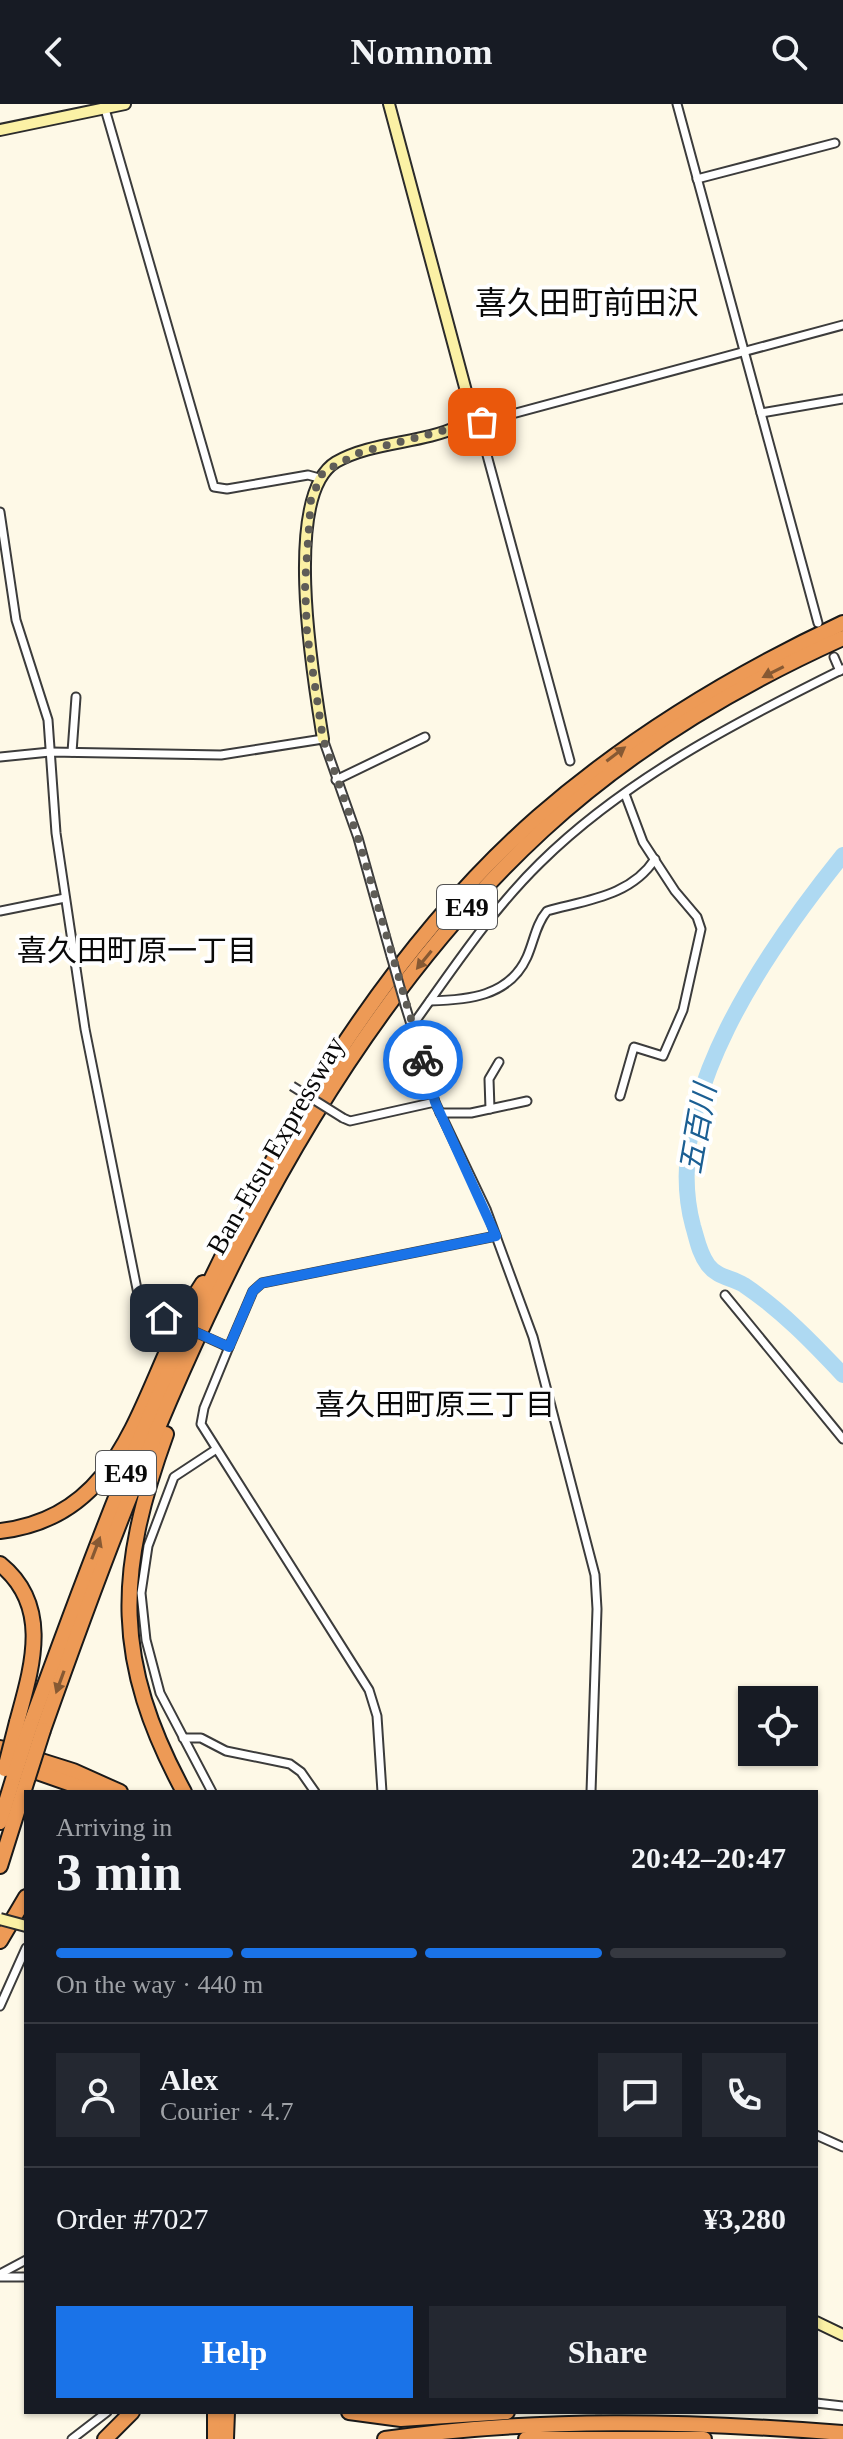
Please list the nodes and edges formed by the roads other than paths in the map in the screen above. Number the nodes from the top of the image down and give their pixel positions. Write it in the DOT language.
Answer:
graph roads {
  1 [pos="125,104"];
  2 [pos="389,104"];
  3 [pos="677,104"];
  4 [pos="105,109"];
  5 [pos="0,130"];
  6 [pos="835,143"];
  7 [pos="697,179"];
  8 [pos="843,325"];
  9 [pos="744,353"];
  10 [pos="843,399"];
  11 [pos="761,413"];
  12 [pos="467,418"];
  13 [pos="478,422"];
  14 [pos="319,478"];
  15 [pos="0,512"];
  16 [pos="818,623"];
  17 [pos="843,623"];
  18 [pos="843,638"];
  19 [pos="834,657"];
  20 [pos="842,670"];
  21 [pos="76,697"];
  22 [pos="425,737"];
  23 [pos="323,739"];
  24 [pos="50,752"];
  25 [pos="72,752"];
  26 [pos="0,757"];
  27 [pos="570,761"];
  28 [pos="336,780"];
  29 [pos="625,794"];
  30 [pos="655,859"];
  31 [pos="65,898"];
  32 [pos="0,911"];
  33 [pos="430,1001"];
  34 [pos="412,1026"];
  35 [pos="499,1062"];
  36 [pos="289,1085"];
  37 [pos="620,1096"];
  38 [pos="527,1101"];
  39 [pos="435,1102"];
  40 [pos="490,1109"];
  41 [pos="440,1113"];
  42 [pos="240,1227"];
  43 [pos="496,1236"];
  44 [pos="725,1295"];
  45 [pos="218,1300"];
  46 [pos="227,1346"];
  47 [pos="843,1439"];
  48 [pos="215,1450"];
  49 [pos="0,1531"];
  50 [pos="0,1564"];
  51 [pos="149,1715"];
  52 [pos="30,1726"];
  53 [pos="183,1738"];
  54 [pos="0,1748"];
  55 [pos="12,1770"];
  56 [pos="0,1790"];
  57 [pos="89,1790"];
  58 [pos="116,1790"];
  59 [pos="183,1790"];
  60 [pos="192,1790"];
  61 [pos="211,1790"];
  62 [pos="314,1790"];
  63 [pos="382,1790"];
  64 [pos="591,1790"];
  65 [pos="0,1822"];
  66 [pos="0,1866"];
  67 [pos="24,1900"];
  68 [pos="0,1919"];
  69 [pos="24,1925"];
  70 [pos="0,1941"];
  71 [pos="22,1965"];
  72 [pos="0,2006"];
  73 [pos="818,2136"];
  74 [pos="843,2147"];
  75 [pos="24,2261"];
  76 [pos="0,2276"];
  77 [pos="24,2277"];
  78 [pos="818,2323"];
  79 [pos="843,2335"];
  80 [pos="818,2403"];
  81 [pos="843,2406"];
  82 [pos="104,2414"];
  83 [pos="130,2414"];
  84 [pos="227,2414"];
  85 [pos="364,2414"];
  86 [pos="477,2414"];
  87 [pos="662,2414"];
  88 [pos="843,2433"];
  89 [pos="72,2439"];
  90 [pos="105,2439"];
  91 [pos="226,2439"];
  92 [pos="385,2439"];
  93 [pos="526,2439"];
  94 [pos="704,2439"];
  1 -- 4 [label="street"];
  2 -- 12 [label="street"];
  3 -- 7 [label="street"];
  4 -- 5 [label="street"];
  4 -- 14 [label="street"];
  6 -- 7 [label="street"];
  7 -- 9 [label="street"];
  8 -- 9 [label="street"];
  9 -- 11 [label="street"];
  9 -- 13 [label="street"];
  10 -- 11 [label="street"];
  11 -- 16 [label="street"];
  12 -- 13 [label="street"];
  12 -- 14 [label="street"];
  13 -- 27 [label="street"];
  14 -- 23 [label="street"];
  15 -- 24 [label="street"];
  42 -- 17 [label="highway, Ban-Etsu Expressway / E49, one-way"];
  18 -- 45 [label="highway, Ban-Etsu Expressway / E49, one-way"];
  19 -- 20 [label="street"];
  20 -- 29 [label="street"];
  21 -- 25 [label="street"];
  22 -- 28 [label="street"];
  23 -- 25 [label="street"];
  23 -- 28 [label="street"];
  24 -- 25 [label="street"];
  24 -- 26 [label="street"];
  24 -- 31 [label="street"];
  28 -- 34 [label="street, bridge"];
  29 -- 30 [label="street"];
  29 -- 33 [label="street"];
  30 -- 33 [label="street"];
  30 -- 37 [label="street"];
  31 -- 32 [label="street"];
  31 -- 46 [label="street, bridge"];
  33 -- 34 [label="street"];
  34 -- 39 [label="street"];
  35 -- 40 [label="street"];
  36 -- 39 [label="street, bridge"];
  38 -- 40 [label="street"];
  39 -- 41 [label="street"];
  40 -- 41 [label="street"];
  41 -- 43 [label="street"];
  42 -- 49 [label="highway"];
  52 -- 42 [label="highway, Ban-Etsu Expressway / E49, one-way"];
  43 -- 46 [label="street"];
  43 -- 64 [label="street"];
  44 -- 47 [label="street"];
  45 -- 51 [label="highway"];
  45 -- 52 [label="highway, Ban-Etsu Expressway / E49, one-way"];
  46 -- 48 [label="street"];
  48 -- 53 [label="street"];
  48 -- 63 [label="street"];
  50 -- 52 [label="highway"];
  51 -- 59 [label="highway"];
  51 -- 60 [label="highway"];
  52 -- 55 [label="highway, bridge"];
  52 -- 55 [label="highway, Ban-Etsu Expressway / E49, bridge"];
  53 -- 61 [label="street"];
  53 -- 62 [label="street"];
  54 -- 58 [label="highway"];
  55 -- 56 [label="highway"];
  55 -- 57 [label="highway"];
  55 -- 65 [label="highway, Ban-Etsu Expressway / E49"];
  55 -- 66 [label="highway, Ban-Etsu Expressway / E49"];
  67 -- 70 [label="highway"];
  68 -- 69 [label="street, bridge"];
  71 -- 72 [label="street"];
  73 -- 74 [label="street"];
  75 -- 76 [label="street"];
  76 -- 77 [label="street"];
  78 -- 79 [label="street"];
  80 -- 81 [label="street"];
  82 -- 89 [label="street"];
  83 -- 90 [label="highway"];
  84 -- 91 [label="highway"];
  85 -- 86 [label="highway"];
  87 -- 88 [label="highway"];
  88 -- 92 [label="highway"];
  93 -- 94 [label="highway"];
}
